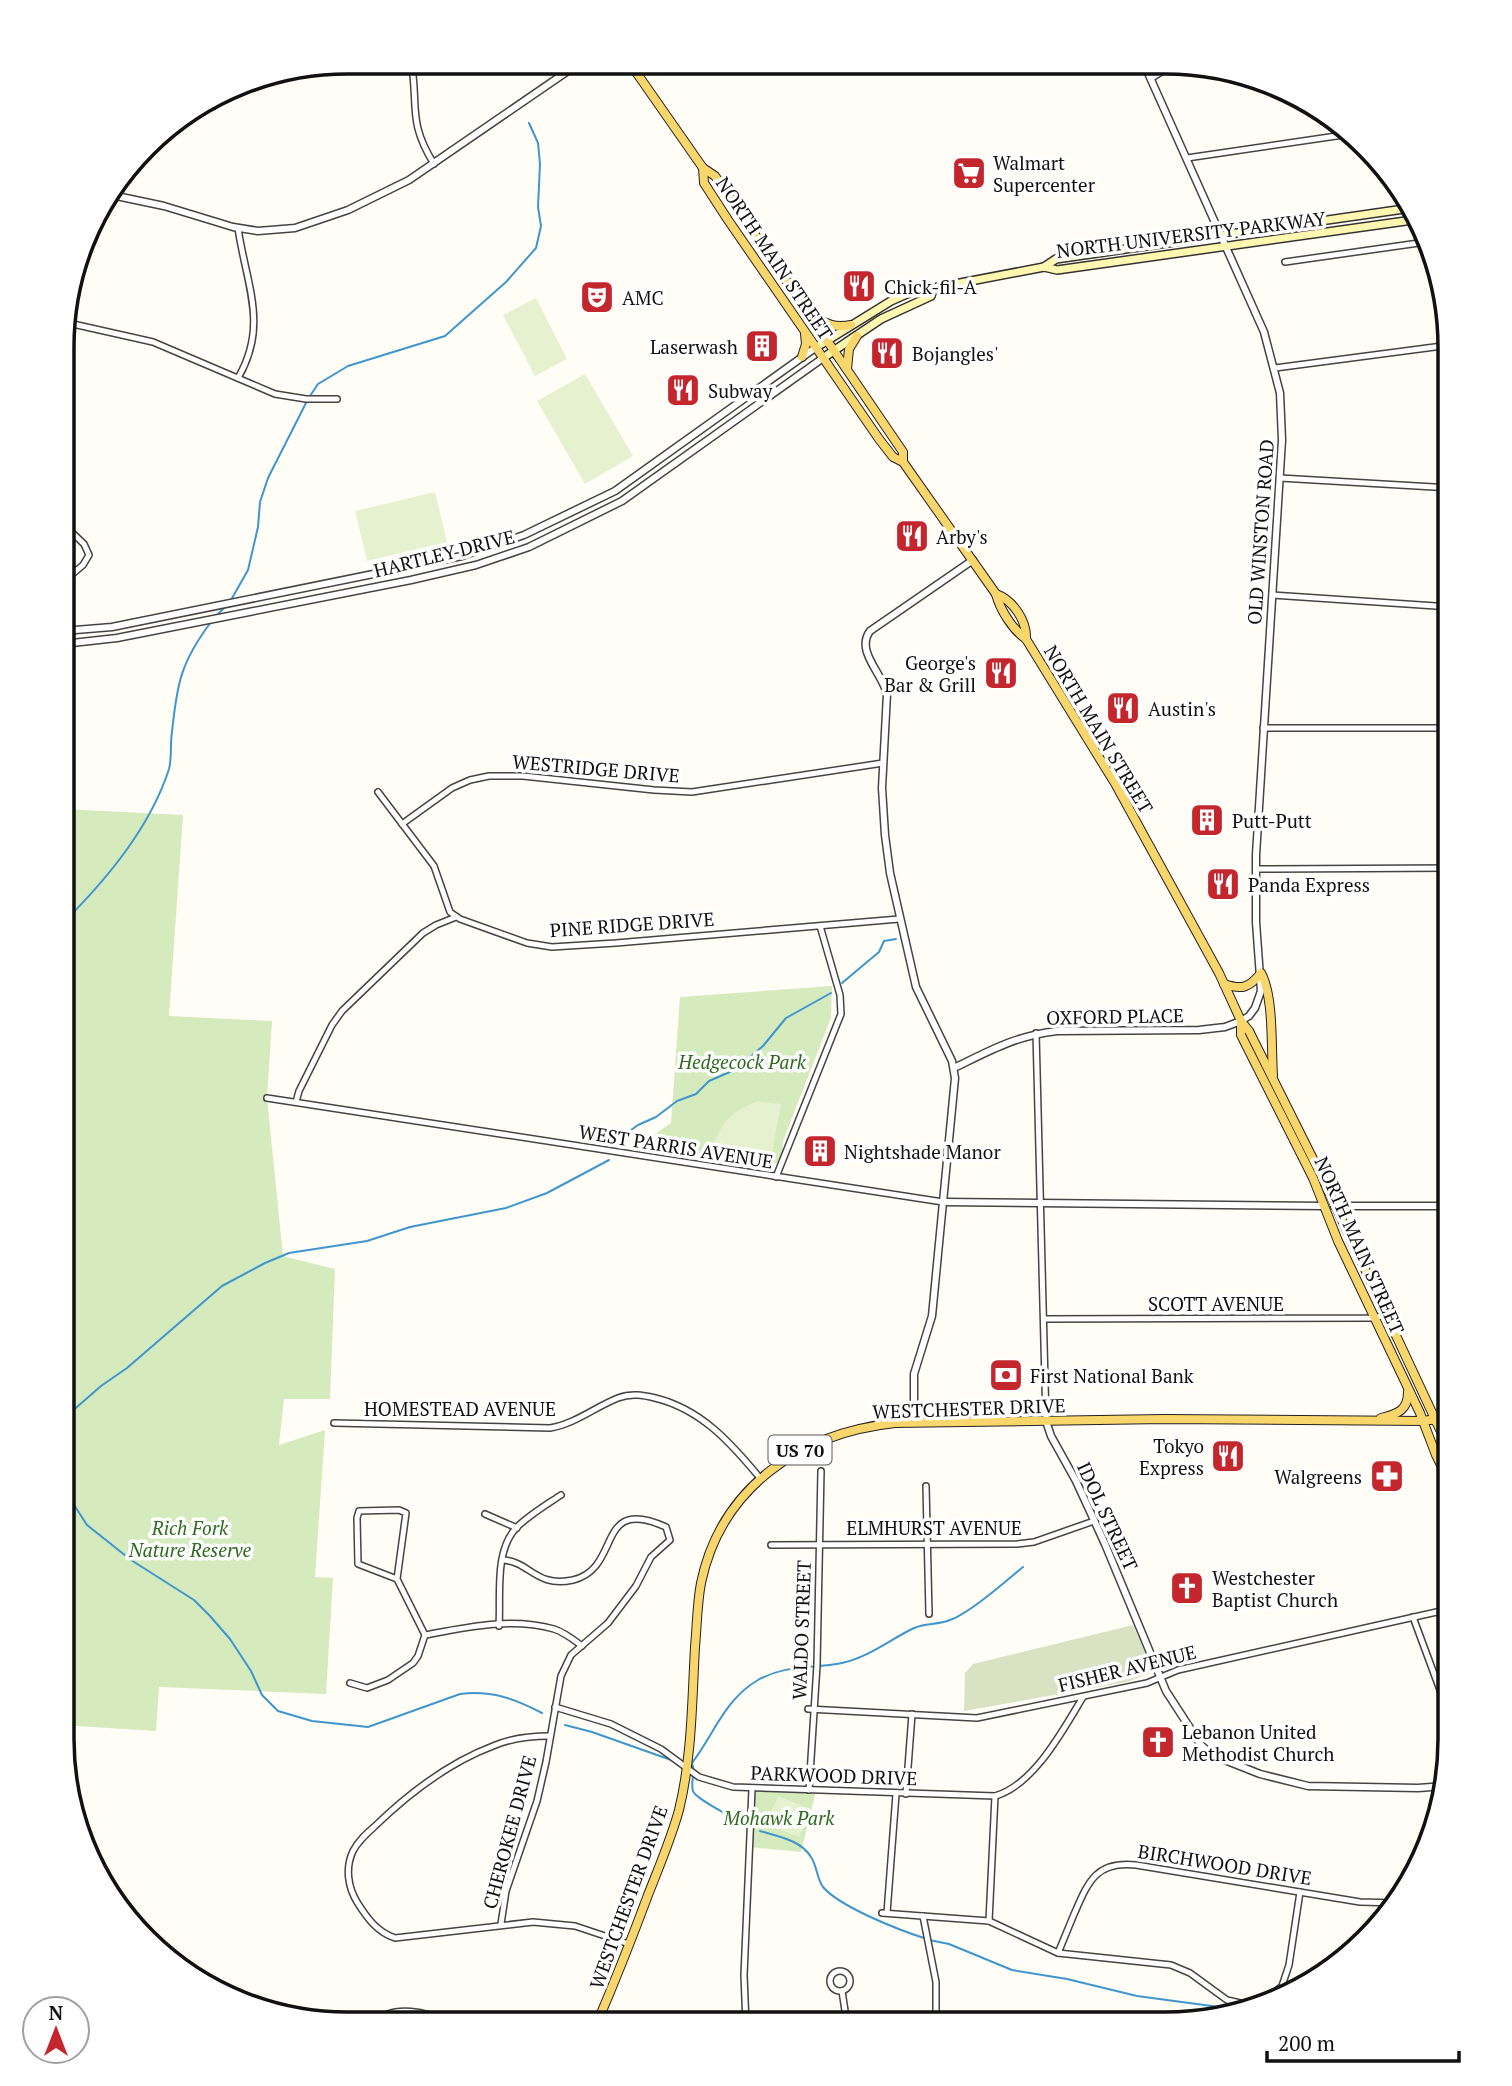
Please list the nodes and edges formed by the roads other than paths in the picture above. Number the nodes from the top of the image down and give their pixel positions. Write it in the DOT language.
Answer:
graph roads {
  1 [pos="412,74"];
  2 [pos="564,74"];
  3 [pos="637,74"];
  4 [pos="1149,74"];
  5 [pos="1157,74"];
  6 [pos="1151,78"];
  7 [pos="1339,136"];
  8 [pos="1187,158"];
  9 [pos="434,164"];
  10 [pos="703,167"];
  11 [pos="119,196"];
  12 [pos="1402,209"];
  13 [pos="1407,221"];
  14 [pos="238,228"];
  15 [pos="1221,235"];
  16 [pos="1418,243"];
  17 [pos="1226,247"];
  18 [pos="1285,262"];
  19 [pos="1044,267"];
  20 [pos="934,288"];
  21 [pos="806,309"];
  22 [pos="74,325"];
  23 [pos="851,325"];
  24 [pos="804,331"];
  25 [pos="857,336"];
  26 [pos="827,340"];
  27 [pos="1438,347"];
  28 [pos="816,348"];
  29 [pos="833,351"];
  30 [pos="802,357"];
  31 [pos="822,358"];
  32 [pos="1275,368"];
  33 [pos="847,372"];
  34 [pos="238,379"];
  35 [pos="337,399"];
  36 [pos="879,439"];
  37 [pos="893,439"];
  38 [pos="903,462"];
  39 [pos="1280,478"];
  40 [pos="1438,487"];
  41 [pos="74,534"];
  42 [pos="973,560"];
  43 [pos="74,573"];
  44 [pos="1272,595"];
  45 [pos="997,598"];
  46 [pos="1438,606"];
  47 [pos="1014,627"];
  48 [pos="1027,627"];
  49 [pos="74,630"];
  50 [pos="1026,639"];
  51 [pos="74,644"];
  52 [pos="1264,728"];
  53 [pos="1438,728"];
  54 [pos="883,763"];
  55 [pos="377,792"];
  56 [pos="402,824"];
  57 [pos="1438,867"];
  58 [pos="1256,869"];
  59 [pos="456,917"];
  60 [pos="899,919"];
  61 [pos="820,926"];
  62 [pos="1261,973"];
  63 [pos="1224,984"];
  64 [pos="1241,1021"];
  65 [pos="1036,1033"];
  66 [pos="954,1068"];
  67 [pos="1274,1082"];
  68 [pos="267,1098"];
  69 [pos="296,1102"];
  70 [pos="776,1177"];
  71 [pos="943,1202"];
  72 [pos="1042,1203"];
  73 [pos="1324,1206"];
  74 [pos="1334,1206"];
  75 [pos="1438,1206"];
  76 [pos="1387,1315"];
  77 [pos="1374,1318"];
  78 [pos="1044,1319"];
  79 [pos="1407,1385"];
  80 [pos="1438,1420"];
  81 [pos="1046,1421"];
  82 [pos="1356,1421"];
  83 [pos="1435,1421"];
  84 [pos="914,1422"];
  85 [pos="1423,1422"];
  86 [pos="334,1423"];
  87 [pos="1438,1423"];
  88 [pos="1438,1427"];
  89 [pos="1438,1456"];
  90 [pos="821,1471"];
  91 [pos="760,1478"];
  92 [pos="926,1486"];
  93 [pos="561,1495"];
  94 [pos="485,1514"];
  95 [pos="1094,1521"];
  96 [pos="517,1528"];
  97 [pos="820,1544"];
  98 [pos="926,1544"];
  99 [pos="771,1545"];
  100 [pos="502,1560"];
  101 [pos="397,1579"];
  102 [pos="1438,1612"];
  103 [pos="929,1614"];
  104 [pos="1413,1617"];
  105 [pos="499,1626"];
  106 [pos="425,1635"];
  107 [pos="582,1646"];
  108 [pos="1161,1678"];
  109 [pos="350,1683"];
  110 [pos="1438,1685"];
  111 [pos="1083,1697"];
  112 [pos="555,1707"];
  113 [pos="811,1710"];
  114 [pos="912,1714"];
  115 [pos="550,1736"];
  116 [pos="687,1768"];
  117 [pos="1434,1787"];
  118 [pos="752,1788"];
  119 [pos="809,1790"];
  120 [pos="896,1794"];
  121 [pos="906,1794"];
  122 [pos="995,1796"];
  123 [pos="1300,1892"];
  124 [pos="1384,1903"];
  125 [pos="923,1916"];
  126 [pos="989,1921"];
  127 [pos="501,1924"];
  128 [pos="629,1944"];
  129 [pos="1058,1953"];
  130 [pos="1282,1986"];
  131 [pos="842,1991"];
  132 [pos="1238,2002"];
  133 [pos="394,2012"];
  134 [pos="415,2012"];
  135 [pos="601,2012"];
  136 [pos="746,2012"];
  137 [pos="845,2012"];
  138 [pos="936,2012"];
  1 -- 9 [label="street"];
  2 -- 9 [label="street"];
  3 -- 10 [label="main road, NORTH MAIN STREET"];
  4 -- 6 [label="street, OLD WINSTON ROAD"];
  5 -- 6 [label="street"];
  6 -- 8 [label="street, OLD WINSTON ROAD"];
  7 -- 8 [label="street"];
  8 -- 15 [label="street, OLD WINSTON ROAD"];
  9 -- 14 [label="street"];
  10 -- 21 [label="main road, NORTH MAIN STREET"];
  10 -- 24 [label="main road, NORTH MAIN STREET"];
  11 -- 14 [label="street"];
  12 -- 15 [label="main road, NORTH UNIVERSITY PARKWAY"];
  13 -- 17 [label="main road, NORTH UNIVERSITY PARKWAY"];
  14 -- 34 [label="street"];
  15 -- 17 [label="street, OLD WINSTON ROAD"];
  15 -- 19 [label="main road, NORTH UNIVERSITY PARKWAY"];
  16 -- 18 [label="street"];
  17 -- 19 [label="main road, NORTH UNIVERSITY PARKWAY"];
  17 -- 32 [label="street, OLD WINSTON ROAD"];
  19 -- 20 [label="main road"];
  20 -- 23 [label="main road"];
  20 -- 25 [label="main road"];
  21 -- 23 [label="main road"];
  21 -- 26 [label="main road, NORTH MAIN STREET"];
  22 -- 34 [label="street"];
  23 -- 26 [label="main road"];
  24 -- 28 [label="main road, NORTH MAIN STREET"];
  24 -- 30 [label="main road"];
  25 -- 29 [label="main road"];
  25 -- 33 [label="main road"];
  26 -- 28 [label="main road"];
  26 -- 29 [label="main road, NORTH MAIN STREET"];
  27 -- 32 [label="street"];
  28 -- 30 [label="street, HARTLEY DRIVE"];
  28 -- 31 [label="main road, NORTH MAIN STREET"];
  29 -- 31 [label="main road"];
  29 -- 33 [label="main road, NORTH MAIN STREET"];
  30 -- 49 [label="street, HARTLEY DRIVE"];
  31 -- 36 [label="main road, NORTH MAIN STREET"];
  31 -- 51 [label="street, HARTLEY DRIVE"];
  32 -- 39 [label="street, OLD WINSTON ROAD"];
  33 -- 37 [label="main road, NORTH MAIN STREET"];
  34 -- 35 [label="street"];
  36 -- 37 [label="main road"];
  36 -- 38 [label="main road, NORTH MAIN STREET"];
  37 -- 38 [label="main road, NORTH MAIN STREET"];
  38 -- 42 [label="main road, NORTH MAIN STREET"];
  39 -- 40 [label="street"];
  39 -- 44 [label="street, OLD WINSTON ROAD"];
  41 -- 43 [label="street"];
  42 -- 45 [label="main road, NORTH MAIN STREET"];
  42 -- 54 [label="street"];
  44 -- 46 [label="street"];
  44 -- 52 [label="street, OLD WINSTON ROAD"];
  45 -- 47 [label="main road, NORTH MAIN STREET"];
  45 -- 48 [label="main road, NORTH MAIN STREET"];
  47 -- 48 [label="main road"];
  47 -- 50 [label="main road, NORTH MAIN STREET"];
  48 -- 50 [label="main road, NORTH MAIN STREET"];
  50 -- 63 [label="main road, NORTH MAIN STREET"];
  52 -- 53 [label="street"];
  52 -- 58 [label="street, OLD WINSTON ROAD"];
  54 -- 56 [label="street, WESTRIDGE DRIVE"];
  54 -- 60 [label="street"];
  55 -- 56 [label="street"];
  56 -- 59 [label="street"];
  57 -- 58 [label="street"];
  58 -- 62 [label="street, OLD WINSTON ROAD"];
  59 -- 61 [label="street, PINE RIDGE DRIVE"];
  59 -- 69 [label="street"];
  60 -- 61 [label="street, PINE RIDGE DRIVE"];
  60 -- 66 [label="street"];
  61 -- 70 [label="street"];
  62 -- 63 [label="main road"];
  62 -- 64 [label="street, OLD WINSTON ROAD"];
  62 -- 67 [label="main road"];
  63 -- 64 [label="main road, NORTH MAIN STREET"];
  64 -- 65 [label="street, OXFORD PLACE"];
  64 -- 67 [label="main road, NORTH MAIN STREET"];
  64 -- 73 [label="main road, NORTH MAIN STREET"];
  65 -- 66 [label="street, OXFORD PLACE"];
  65 -- 72 [label="street, IDOL STREET"];
  66 -- 71 [label="street"];
  67 -- 74 [label="main road, NORTH MAIN STREET"];
  68 -- 69 [label="street, WEST PARRIS AVENUE"];
  69 -- 70 [label="street, WEST PARRIS AVENUE"];
  70 -- 71 [label="street, WEST PARRIS AVENUE"];
  71 -- 72 [label="street, WEST PARRIS AVENUE"];
  71 -- 84 [label="street"];
  72 -- 73 [label="street, WEST PARRIS AVENUE"];
  72 -- 78 [label="street, IDOL STREET"];
  73 -- 74 [label="street, WEST PARRIS AVENUE"];
  73 -- 77 [label="main road, NORTH MAIN STREET"];
  74 -- 75 [label="street"];
  74 -- 76 [label="main road, NORTH MAIN STREET"];
  76 -- 77 [label="street, SCOTT AVENUE"];
  76 -- 83 [label="main road, NORTH MAIN STREET"];
  77 -- 78 [label="street, SCOTT AVENUE"];
  77 -- 79 [label="main road, NORTH MAIN STREET"];
  78 -- 81 [label="street, IDOL STREET"];
  79 -- 82 [label="main road"];
  79 -- 85 [label="main road, NORTH MAIN STREET"];
  80 -- 83 [label="main road, US 70"];
  81 -- 82 [label="main road, WESTCHESTER DRIVE / US 70"];
  81 -- 84 [label="main road, WESTCHESTER DRIVE / US 70"];
  81 -- 95 [label="street, IDOL STREET"];
  82 -- 85 [label="main road, WESTCHESTER DRIVE / US 70"];
  83 -- 85 [label="main road, WESTCHESTER DRIVE / US 70"];
  83 -- 87 [label="main road"];
  83 -- 88 [label="main road, NORTH MAIN STREET"];
  84 -- 91 [label="main road, WESTCHESTER DRIVE / US 70"];
  85 -- 89 [label="main road, NORTH MAIN STREET"];
  86 -- 91 [label="street, HOMESTEAD AVENUE"];
  90 -- 97 [label="street, WALDO STREET"];
  91 -- 116 [label="main road, WESTCHESTER DRIVE / US 70"];
  92 -- 98 [label="street"];
  93 -- 96 [label="street"];
  94 -- 96 [label="street"];
  95 -- 98 [label="street, ELMHURST AVENUE"];
  95 -- 108 [label="street, IDOL STREET"];
  96 -- 100 [label="street"];
  97 -- 98 [label="street, ELMHURST AVENUE"];
  97 -- 99 [label="street, ELMHURST AVENUE"];
  97 -- 113 [label="street, WALDO STREET"];
  98 -- 103 [label="street"];
  100 -- 105 [label="street"];
  100 -- 107 [label="street, CHEROKEE DRIVE"];
  101 -- 101 [label="street"];
  101 -- 106 [label="street"];
  102 -- 104 [label="street, FISHER AVENUE"];
  104 -- 108 [label="street, FISHER AVENUE"];
  104 -- 110 [label="street"];
  105 -- 106 [label="street"];
  105 -- 107 [label="street"];
  106 -- 109 [label="street"];
  107 -- 112 [label="street, CHEROKEE DRIVE"];
  108 -- 111 [label="street, FISHER AVENUE"];
  108 -- 117 [label="street, IDOL STREET"];
  111 -- 114 [label="street, FISHER AVENUE"];
  111 -- 122 [label="street"];
  112 -- 115 [label="street, CHEROKEE DRIVE"];
  112 -- 116 [label="street, PARKWOOD DRIVE"];
  113 -- 114 [label="street, FISHER AVENUE"];
  113 -- 119 [label="street, WALDO STREET"];
  114 -- 121 [label="street"];
  115 -- 127 [label="street, CHEROKEE DRIVE"];
  115 -- 127 [label="street"];
  116 -- 118 [label="street, PARKWOOD DRIVE"];
  116 -- 128 [label="main road, WESTCHESTER DRIVE / US 70"];
  118 -- 119 [label="street, PARKWOOD DRIVE"];
  118 -- 136 [label="street"];
  119 -- 120 [label="street, PARKWOOD DRIVE"];
  120 -- 121 [label="street, PARKWOOD DRIVE"];
  120 -- 125 [label="street"];
  121 -- 122 [label="street, PARKWOOD DRIVE"];
  122 -- 126 [label="street"];
  123 -- 124 [label="street, BIRCHWOOD DRIVE"];
  123 -- 129 [label="street, BIRCHWOOD DRIVE"];
  123 -- 130 [label="street"];
  125 -- 126 [label="street"];
  125 -- 138 [label="street"];
  126 -- 129 [label="street"];
  127 -- 128 [label="street"];
  128 -- 135 [label="main road, WESTCHESTER DRIVE / US 70"];
  129 -- 132 [label="street"];
  131 -- 137 [label="street"];
  133 -- 134 [label="street"];
}
